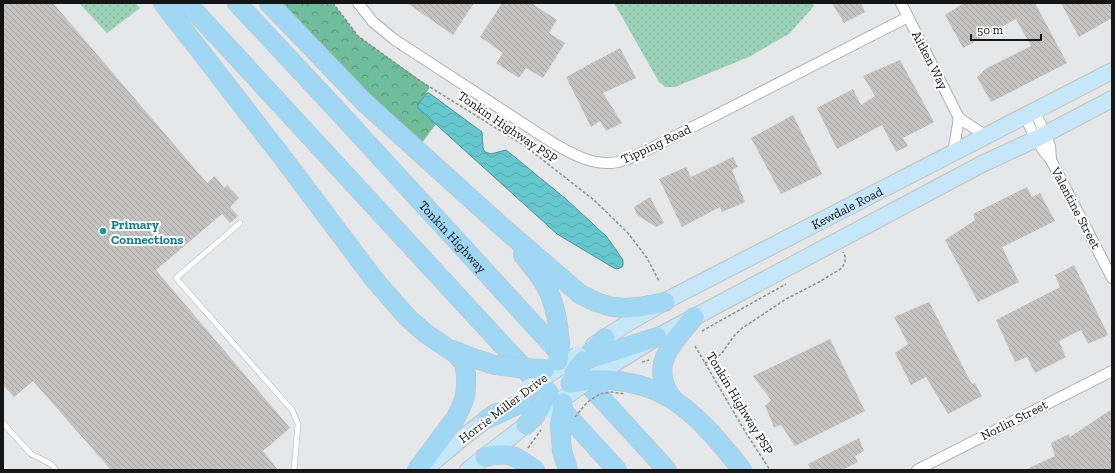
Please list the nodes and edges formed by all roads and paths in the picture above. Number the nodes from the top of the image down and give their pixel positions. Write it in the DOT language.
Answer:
graph roads {
  1 [pos="163,3"];
  2 [pos="187,3"];
  3 [pos="237,3"];
  4 [pos="269,3"];
  5 [pos="333,3"];
  6 [pos="358,3"];
  7 [pos="901,3"];
  8 [pos="908,16"];
  9 [pos="1112,71"];
  10 [pos="1112,99"];
  11 [pos="1030,114"];
  12 [pos="959,118"];
  13 [pos="986,136"];
  14 [pos="1040,136"];
  15 [pos="953,153"];
  16 [pos="240,222"];
  17 [pos="501,226"];
  18 [pos="848,249"];
  19 [pos="1112,278"];
  20 [pos="659,281"];
  21 [pos="788,283"];
  22 [pos="666,302"];
  23 [pos="696,325"];
  24 [pos="657,337"];
  25 [pos="605,338"];
  26 [pos="695,346"];
  27 [pos="446,347"];
  28 [pos="649,360"];
  29 [pos="705,363"];
  30 [pos="637,365"];
  31 [pos="558,367"];
  32 [pos="594,369"];
  33 [pos="1112,371"];
  34 [pos="562,390"];
  35 [pos="626,394"];
  36 [pos="673,400"];
  37 [pos="532,412"];
  38 [pos="573,418"];
  39 [pos="487,419"];
  40 [pos="3,423"];
  41 [pos="526,450"];
  42 [pos="485,457"];
  43 [pos="56,470"];
  44 [pos="294,470"];
  45 [pos="417,470"];
  46 [pos="424,470"];
  47 [pos="468,470"];
  48 [pos="536,470"];
  49 [pos="568,470"];
  50 [pos="617,470"];
  51 [pos="668,470"];
  52 [pos="682,470"];
  53 [pos="742,470"];
  54 [pos="770,470"];
  55 [pos="917,470"];
  1 -- 27 [label="highway"];
  2 -- 50 [label="highway"];
  3 -- 32 [label="highway, Tonkin Highway"];
  4 -- 17 [label="highway"];
  5 -- 20 [label="path, Tonkin Highway PSP"];
  6 -- 8 [label="street, Tipping Road"];
  7 -- 8 [label="street, Aitken Way"];
  8 -- 12 [label="street, Aitken Way"];
  9 -- 11 [label="main road, Kewdale Road"];
  10 -- 14 [label="main road, Kewdale Road"];
  11 -- 13 [label="main road, Kewdale Road"];
  11 -- 14 [label="street, Valentine Street"];
  12 -- 13 [label="street, Aitken Way"];
  12 -- 15 [label="street"];
  13 -- 15 [label="main road, Kewdale Road"];
  14 -- 19 [label="street, Valentine Street"];
  14 -- 23 [label="main road, Kewdale Road"];
  15 -- 22 [label="main road, Kewdale Road"];
  16 -- 44 [label="lane"];
  17 -- 22 [label="highway"];
  17 -- 31 [label="highway, bridge"];
  18 -- 29 [label="path"];
  21 -- 23 [label="path"];
  22 -- 25 [label="main road, Kewdale Road"];
  23 -- 24 [label="main road, Kewdale Road"];
  23 -- 36 [label="highway"];
  24 -- 32 [label="highway"];
  25 -- 32 [label="highway"];
  26 -- 29 [label="path, Tonkin Highway PSP"];
  27 -- 31 [label="highway, bridge"];
  27 -- 45 [label="highway"];
  28 -- 30 [label="path"];
  29 -- 54 [label="path, Tonkin Highway PSP"];
  31 -- 32 [label="highway, bridge"];
  31 -- 34 [label="highway"];
  31 -- 37 [label="main road, Horrie Miller Drive, bridge"];
  32 -- 34 [label="highway, bridge"];
  32 -- 36 [label="highway"];
  32 -- 51 [label="highway, Tonkin Highway"];
  32 -- 52 [label="highway"];
  33 -- 55 [label="street, Norlin Street"];
  34 -- 37 [label="highway"];
  34 -- 49 [label="highway, bridge"];
  35 -- 38 [label="path, bridge"];
  36 -- 53 [label="highway"];
  37 -- 39 [label="highway"];
  37 -- 41 [label="path"];
  37 -- 42 [label="main road, Horrie Miller Drive"];
  39 -- 46 [label="main road, Horrie Miller Drive"];
  40 -- 43 [label="lane"];
  42 -- 47 [label="main road, Horrie Miller Drive"];
  42 -- 48 [label="highway"];
}
